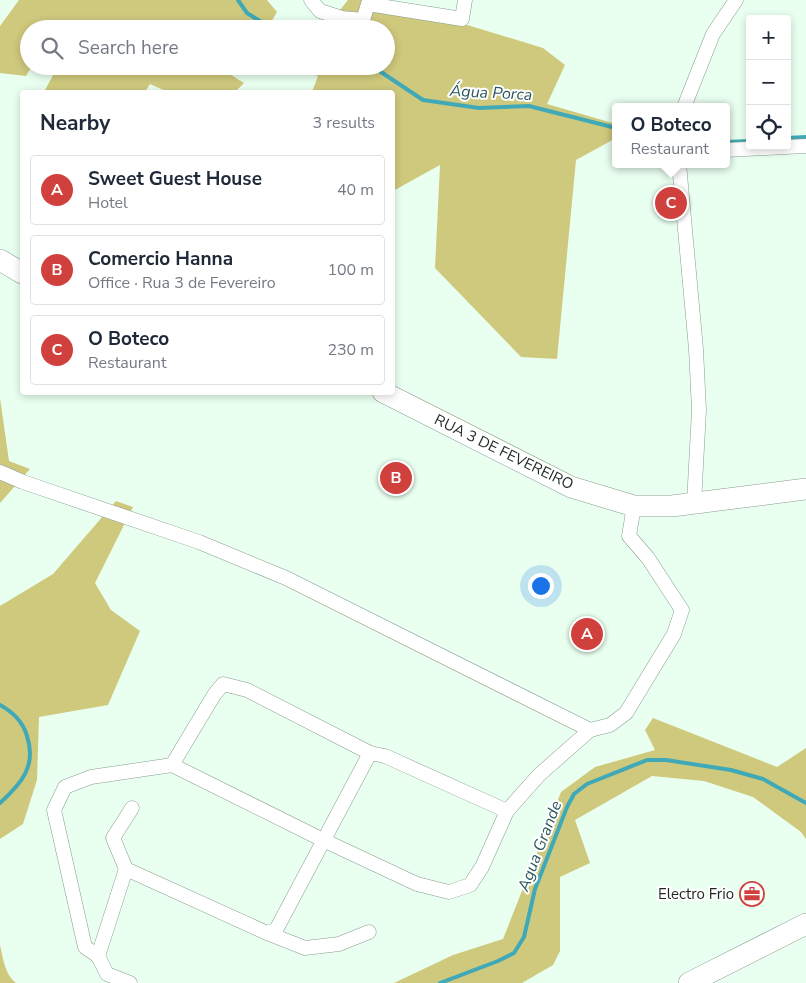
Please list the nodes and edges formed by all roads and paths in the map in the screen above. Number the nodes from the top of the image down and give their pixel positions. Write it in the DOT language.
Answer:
graph roads {
  1 [pos="311,0"];
  2 [pos="465,0"];
  3 [pos="736,0"];
  4 [pos="686,103"];
  5 [pos="806,146"];
  6 [pos="730,150"];
  7 [pos="679,168"];
  8 [pos="0,260"];
  9 [pos="20,272"];
  10 [pos="390,395"];
  11 [pos="0,472"];
  12 [pos="806,489"];
  13 [pos="694,503"];
  14 [pos="634,506"];
  15 [pos="590,730"];
  16 [pos="370,753"];
  17 [pos="172,765"];
  18 [pos="132,808"];
  19 [pos="507,811"];
  20 [pos="323,840"];
  21 [pos="126,869"];
  22 [pos="806,924"];
  23 [pos="368,932"];
  24 [pos="267,933"];
  25 [pos="98,956"];
  26 [pos="130,983"];
  27 [pos="689,983"];
  1 -- 2 [label="street"];
  3 -- 4 [label="street"];
  5 -- 6 [label="street"];
  7 -- 13 [label="street"];
  8 -- 9 [label="main road"];
  10 -- 14 [label="main road, RUA 3 DE FEVEREIRO"];
  11 -- 15 [label="street"];
  12 -- 13 [label="main road, RUA 3 DE FEVEREIRO"];
  13 -- 14 [label="main road, RUA 3 DE FEVEREIRO"];
  14 -- 15 [label="street"];
  15 -- 19 [label="street"];
  16 -- 17 [label="street"];
  16 -- 19 [label="street"];
  16 -- 20 [label="street"];
  17 -- 20 [label="street"];
  17 -- 25 [label="street"];
  18 -- 21 [label="street"];
  19 -- 20 [label="street"];
  20 -- 24 [label="street"];
  21 -- 24 [label="street"];
  21 -- 25 [label="street"];
  22 -- 27 [label="main road"];
  23 -- 24 [label="street"];
  25 -- 26 [label="street"];
}
